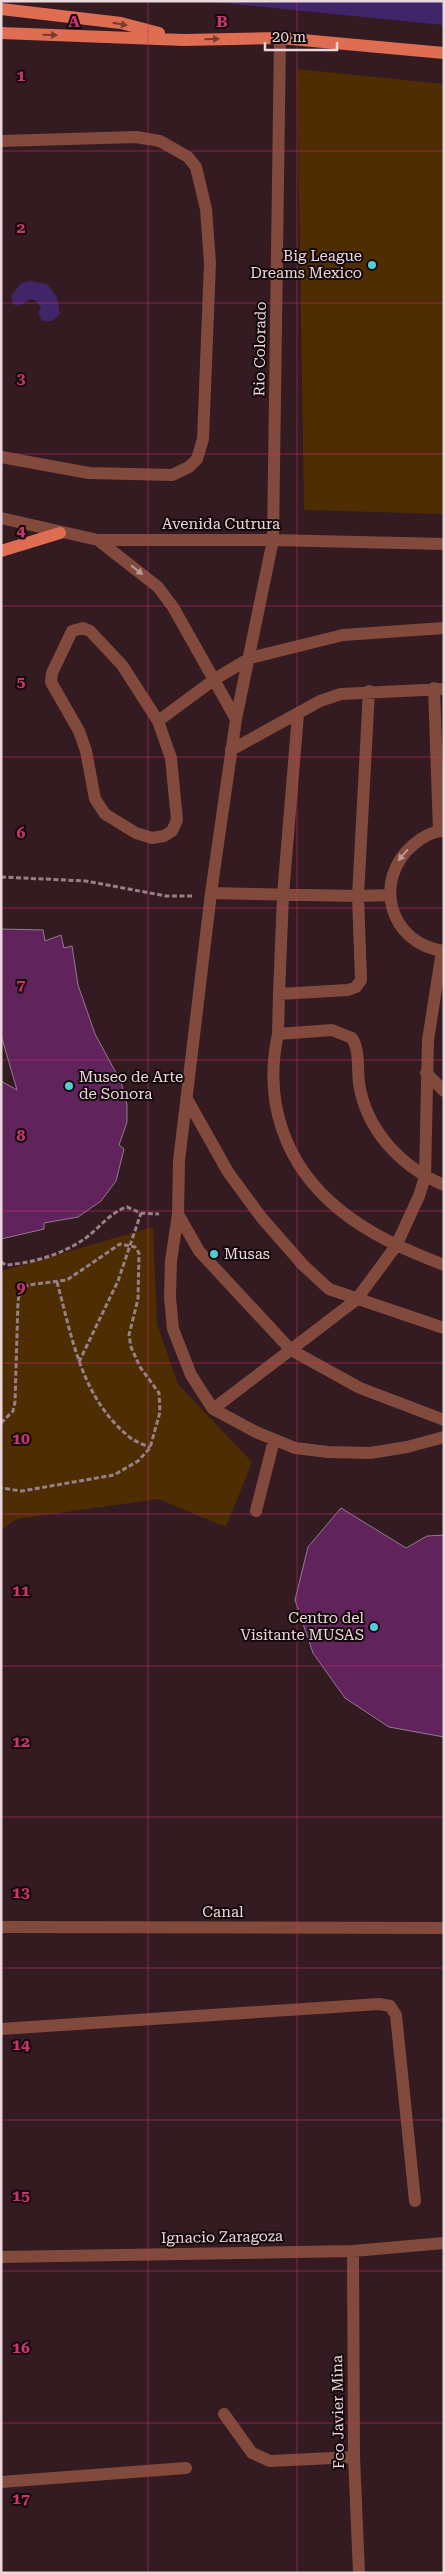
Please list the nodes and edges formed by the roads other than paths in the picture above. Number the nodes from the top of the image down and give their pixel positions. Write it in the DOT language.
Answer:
graph roads {
  1 [pos="1,9"];
  2 [pos="1,33"];
  3 [pos="280,38"];
  4 [pos="184,40"];
  5 [pos="444,53"];
  6 [pos="1,141"];
  7 [pos="1,457"];
  8 [pos="1,518"];
  9 [pos="60,533"];
  10 [pos="98,540"];
  11 [pos="273,540"];
  12 [pos="444,544"];
  13 [pos="1,551"];
  14 [pos="444,628"];
  15 [pos="250,658"];
  16 [pos="215,679"];
  17 [pos="439,688"];
  18 [pos="369,691"];
  19 [pos="298,714"];
  20 [pos="236,719"];
  21 [pos="158,722"];
  22 [pos="231,750"];
  23 [pos="441,831"];
  24 [pos="212,893"];
  25 [pos="283,895"];
  26 [pos="390,895"];
  27 [pos="358,896"];
  28 [pos="443,951"];
  29 [pos="279,994"];
  30 [pos="278,1034"];
  31 [pos="426,1073"];
  32 [pos="444,1091"];
  33 [pos="187,1099"];
  34 [pos="425,1177"];
  35 [pos="444,1185"];
  36 [pos="178,1214"];
  37 [pos="396,1246"];
  38 [pos="444,1266"];
  39 [pos="356,1300"];
  40 [pos="444,1328"];
  41 [pos="291,1350"];
  42 [pos="213,1408"];
  43 [pos="444,1420"];
  44 [pos="444,1437"];
  45 [pos="274,1440"];
  46 [pos="256,1511"];
  47 [pos="1,1927"];
  48 [pos="444,1928"];
  49 [pos="1,2029"];
  50 [pos="415,2201"];
  51 [pos="444,2243"];
  52 [pos="353,2251"];
  53 [pos="1,2257"];
  54 [pos="224,2414"];
  55 [pos="354,2457"];
  56 [pos="186,2468"];
  57 [pos="1,2482"];
  58 [pos="359,2573"];
  1 -- 4 [label="main road, one-way"];
  2 -- 4 [label="main road, one-way"];
  4 -- 3 [label="main road, one-way"];
  3 -- 5 [label="main road"];
  3 -- 11 [label="street, Rio Colorado"];
  6 -- 7 [label="street"];
  8 -- 9 [label="street, Avenida Cutrura"];
  9 -- 10 [label="street, Avenida Cutrura"];
  9 -- 13 [label="main road"];
  10 -- 11 [label="street, Avenida Cutrura"];
  10 -- 16 [label="street, one-way"];
  11 -- 12 [label="street, Avenida Cutrura"];
  11 -- 15 [label="street, Rio Colorado"];
  14 -- 15 [label="street"];
  15 -- 16 [label="street"];
  15 -- 20 [label="street, Rio Colorado"];
  16 -- 20 [label="street"];
  16 -- 21 [label="street"];
  17 -- 18 [label="street"];
  17 -- 23 [label="street"];
  18 -- 19 [label="street"];
  18 -- 27 [label="street"];
  19 -- 22 [label="street"];
  19 -- 25 [label="street"];
  20 -- 22 [label="street, Rio Colorado"];
  21 -- 21 [label="street"];
  22 -- 24 [label="street, Rio Colorado"];
  23 -- 26 [label="street, one-way"];
  24 -- 25 [label="street"];
  24 -- 33 [label="street, Rio Colorado"];
  25 -- 27 [label="street"];
  25 -- 29 [label="street"];
  26 -- 27 [label="street"];
  26 -- 28 [label="street"];
  27 -- 29 [label="street"];
  28 -- 31 [label="street"];
  29 -- 30 [label="street"];
  30 -- 34 [label="street"];
  30 -- 37 [label="street"];
  31 -- 32 [label="street"];
  31 -- 34 [label="street"];
  33 -- 36 [label="street, Rio Colorado"];
  33 -- 39 [label="street"];
  34 -- 35 [label="street"];
  34 -- 37 [label="street"];
  36 -- 41 [label="street"];
  36 -- 42 [label="street, Rio Colorado"];
  37 -- 38 [label="street"];
  37 -- 39 [label="street"];
  39 -- 40 [label="street"];
  39 -- 41 [label="street"];
  41 -- 42 [label="street"];
  41 -- 43 [label="street"];
  42 -- 45 [label="street"];
  44 -- 45 [label="street"];
  45 -- 46 [label="street"];
  47 -- 48 [label="street, Canal"];
  49 -- 50 [label="street"];
  51 -- 52 [label="street, Ignacio Zaragoza"];
  52 -- 53 [label="street, Ignacio Zaragoza"];
  52 -- 55 [label="street, Fco Javier Mina"];
  54 -- 55 [label="street"];
  55 -- 58 [label="street, Fco Javier Mina"];
  56 -- 57 [label="street"];
}
